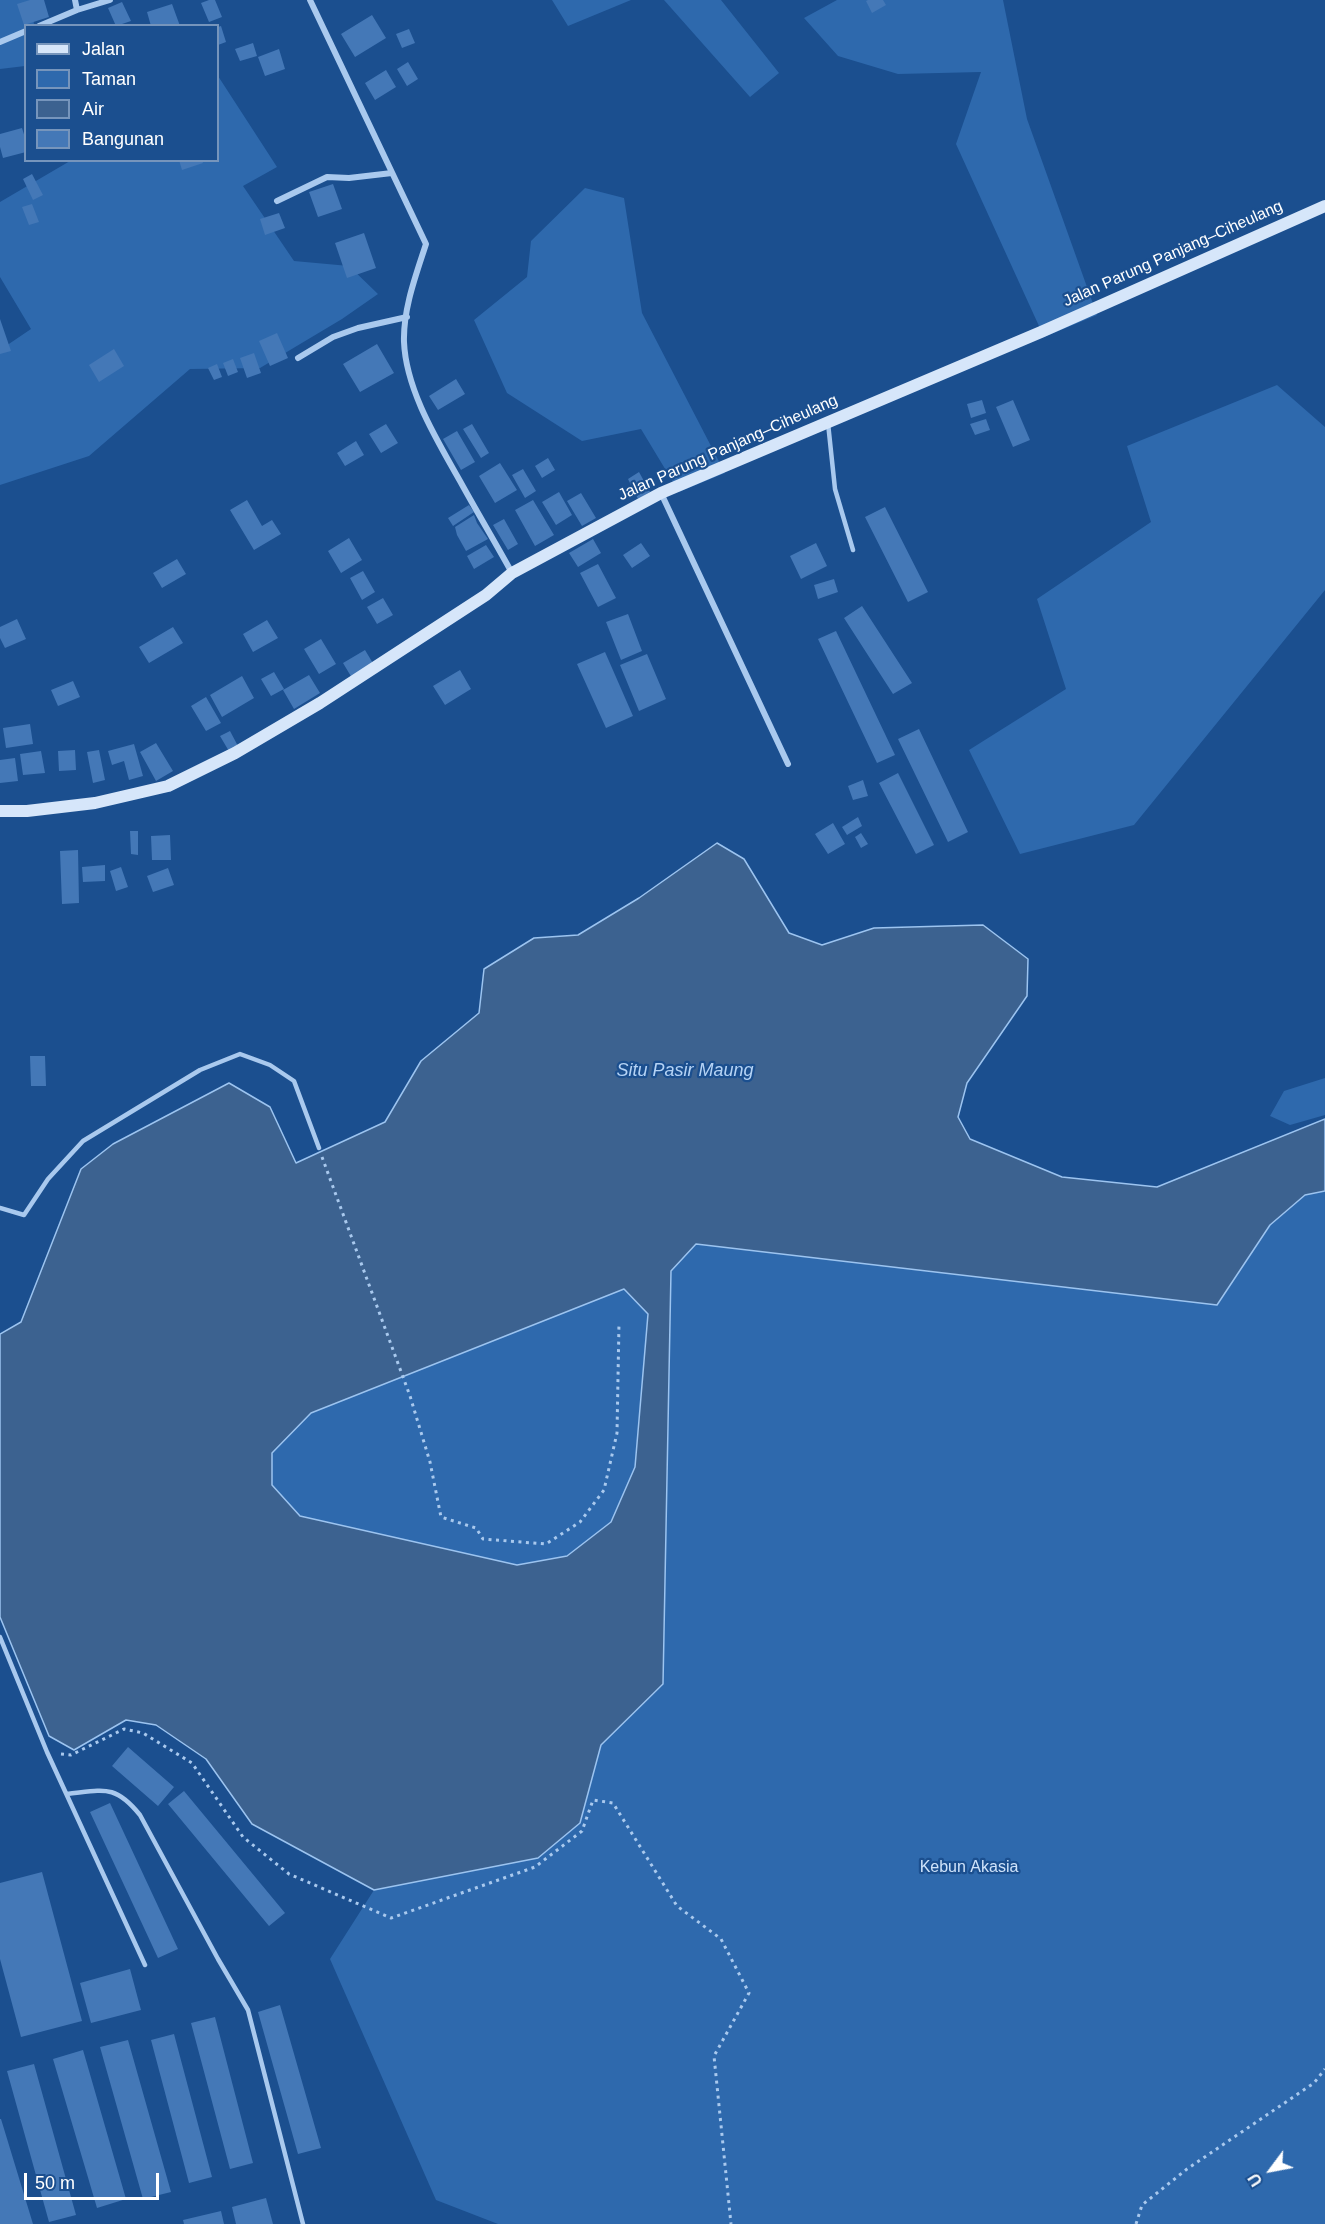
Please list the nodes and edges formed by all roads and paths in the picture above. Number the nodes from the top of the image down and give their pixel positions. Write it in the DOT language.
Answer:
graph roads {
  1 [pos="75,0"];
  2 [pos="110,0"];
  3 [pos="310,0"];
  4 [pos="77,10"];
  5 [pos="44,24"];
  6 [pos="24,32"];
  7 [pos="0,42"];
  8 [pos="392,173"];
  9 [pos="277,201"];
  10 [pos="1325,206"];
  11 [pos="406,317"];
  12 [pos="298,357"];
  13 [pos="828,421"];
  14 [pos="661,492"];
  15 [pos="853,550"];
  16 [pos="512,573"];
  17 [pos="788,764"];
  18 [pos="0,811"];
  19 [pos="319,1148"];
  20 [pos="0,1208"];
  21 [pos="619,1323"];
  22 [pos="0,1637"];
  23 [pos="47,1752"];
  24 [pos="67,1794"];
  25 [pos="145,1965"];
  26 [pos="1325,2069"];
  27 [pos="303,2224"];
  28 [pos="731,2224"];
  29 [pos="1136,2224"];
  1 -- 4 [label="street"];
  2 -- 4 [label="street"];
  3 -- 8 [label="street"];
  4 -- 5 [label="street"];
  6 -- 7 [label="street"];
  8 -- 9 [label="street"];
  8 -- 11 [label="street"];
  10 -- 13 [label="street, Jalan Parung Panjang–Ciheulang"];
  11 -- 12 [label="street"];
  11 -- 16 [label="street"];
  13 -- 14 [label="street, Jalan Parung Panjang–Ciheulang"];
  13 -- 15 [label="lane"];
  14 -- 16 [label="street, Jalan Parung Panjang–Ciheulang"];
  14 -- 17 [label="street"];
  16 -- 18 [label="street, Jalan Parung Panjang–Ciheulang"];
  19 -- 20 [label="lane"];
  19 -- 21 [label="path"];
  22 -- 23 [label="lane"];
  23 -- 24 [label="lane"];
  23 -- 28 [label="path"];
  24 -- 25 [label="lane"];
  24 -- 27 [label="lane"];
  26 -- 29 [label="path"];
}
